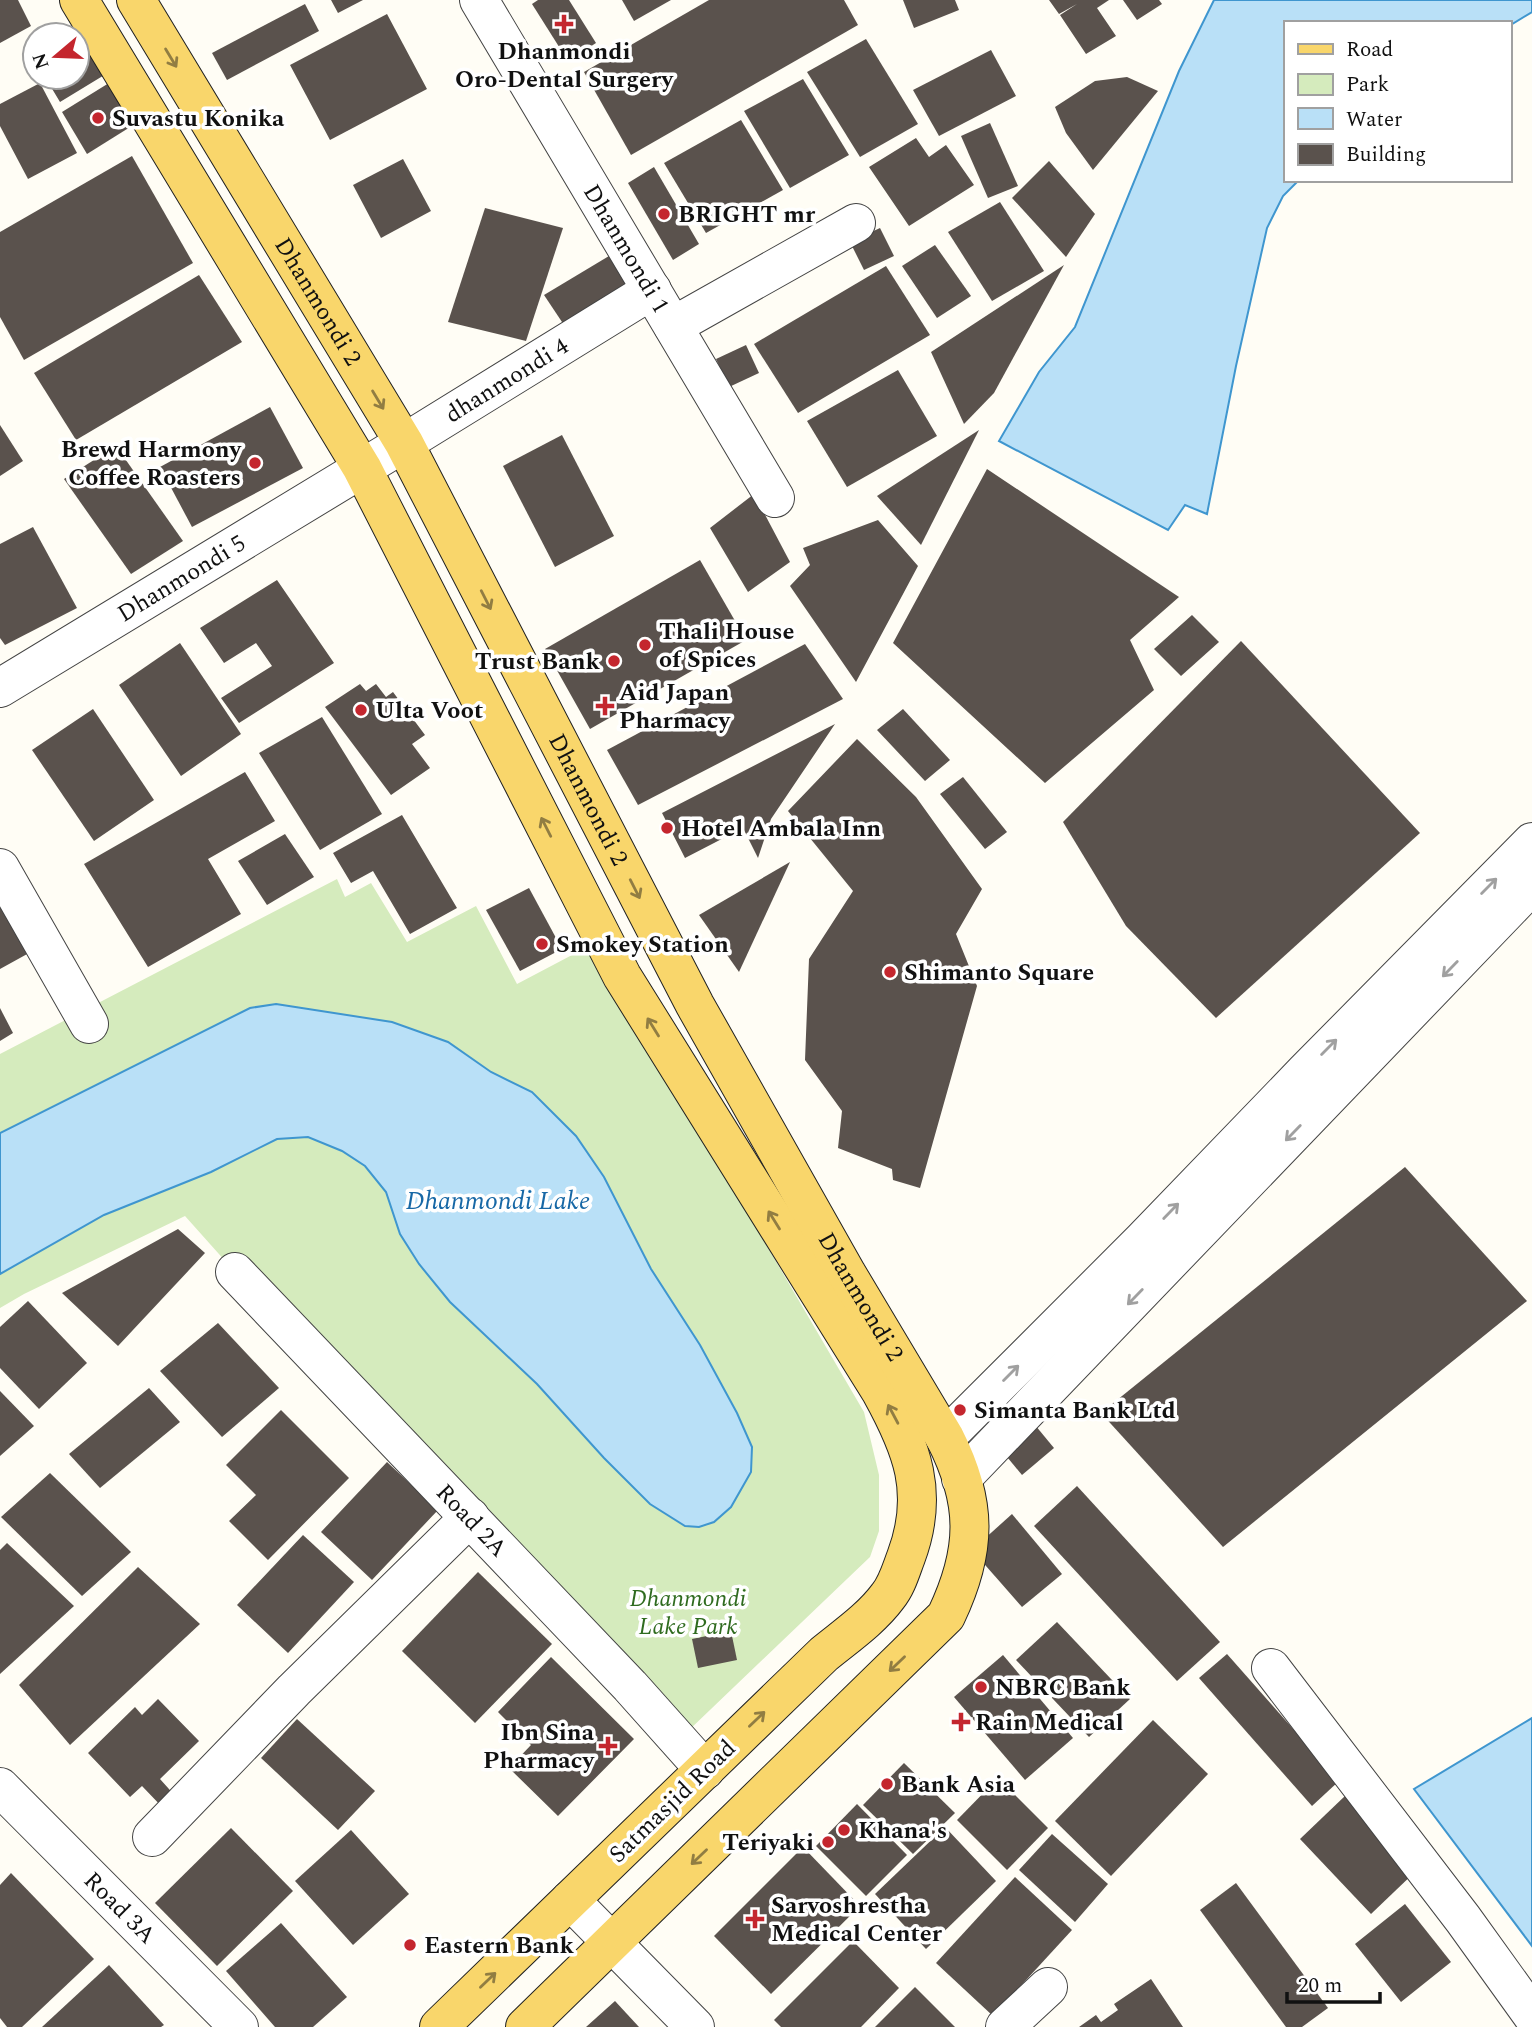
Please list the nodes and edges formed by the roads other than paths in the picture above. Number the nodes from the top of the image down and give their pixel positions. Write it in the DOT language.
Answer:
graph roads {
  1 [pos="79,0"];
  2 [pos="136,0"];
  3 [pos="479,0"];
  4 [pos="856,223"];
  5 [pos="652,290"];
  6 [pos="673,326"];
  7 [pos="404,443"];
  8 [pos="362,468"];
  9 [pos="775,498"];
  10 [pos="0,688"];
  11 [pos="1532,842"];
  12 [pos="0,868"];
  13 [pos="1532,884"];
  14 [pos="1407,991"];
  15 [pos="89,1024"];
  16 [pos="235,1272"];
  17 [pos="945,1438"];
  18 [pos="916,1475"];
  19 [pos="961,1479"];
  20 [pos="470,1517"];
  21 [pos="900,1573"];
  22 [pos="1271,1668"];
  23 [pos="705,1770"];
  24 [pos="0,1787"];
  25 [pos="152,1837"];
  26 [pos="570,1900"];
  27 [pos="613,1942"];
  28 [pos="1048,1987"];
  29 [pos="1532,2015"];
  30 [pos="239,2027"];
  31 [pos="439,2027"];
  32 [pos="525,2027"];
  33 [pos="695,2027"];
  34 [pos="1005,2027"];
  1 -- 8 [label="main road, Dhanmondi 2"];
  2 -- 7 [label="main road, Dhanmondi 2, one-way"];
  3 -- 5 [label="street, Dhanmondi 1"];
  4 -- 6 [label="street"];
  5 -- 6 [label="street, Dhanmondi 1"];
  5 -- 7 [label="street, dhanmondi 4"];
  6 -- 9 [label="street, Dhanmondi 1"];
  7 -- 8 [label="street, dhanmondi 4"];
  7 -- 17 [label="main road, Dhanmondi 2, one-way"];
  8 -- 10 [label="street, Dhanmondi 5"];
  18 -- 8 [label="main road, Dhanmondi 2, one-way"];
  14 -- 11 [label="street, one-way"];
  12 -- 15 [label="street"];
  13 -- 14 [label="street, one-way"];
  17 -- 14 [label="street, one-way"];
  14 -- 19 [label="street, one-way"];
  16 -- 20 [label="street, Road 2A"];
  17 -- 18 [label="main road"];
  17 -- 19 [label="main road, Dhanmondi 2"];
  18 -- 19 [label="main road"];
  18 -- 21 [label="main road, Dhanmondi 2"];
  19 -- 27 [label="main road, Dhanmondi 2, one-way"];
  20 -- 23 [label="street, Road 2A"];
  20 -- 25 [label="street"];
  23 -- 21 [label="main road, Satmasjid Road, one-way"];
  22 -- 29 [label="street"];
  23 -- 26 [label="main road, Satmasjid Road"];
  24 -- 30 [label="street, Road 3A"];
  26 -- 27 [label="street"];
  31 -- 26 [label="main road, Satmasjid Road, one-way"];
  27 -- 32 [label="main road"];
  27 -- 33 [label="street"];
  28 -- 34 [label="street"];
}
